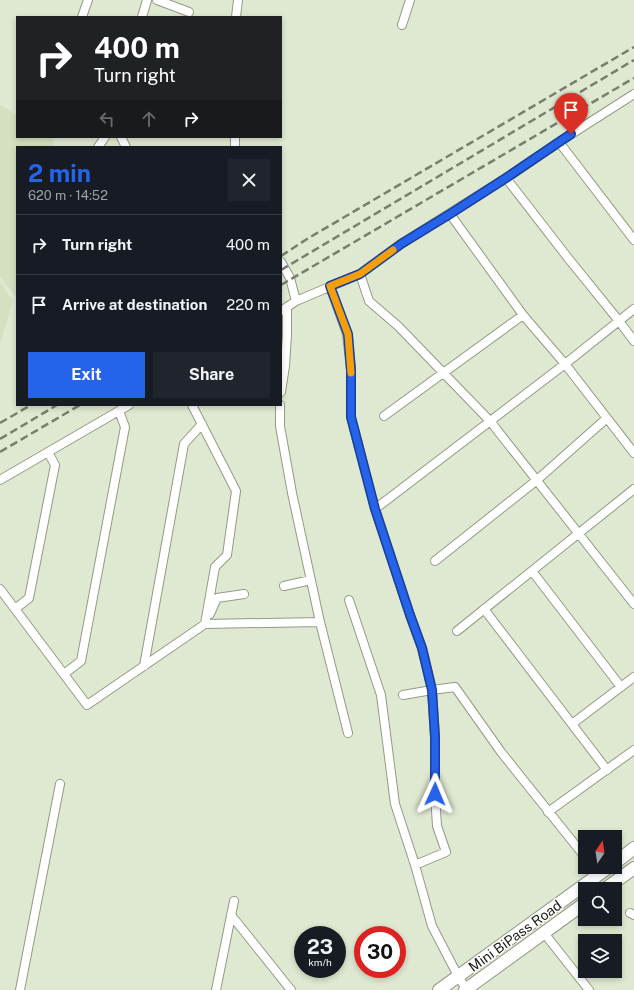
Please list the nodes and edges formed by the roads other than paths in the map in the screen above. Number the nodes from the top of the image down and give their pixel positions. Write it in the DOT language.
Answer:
graph roads {
  1 [pos="88,0"];
  2 [pos="147,0"];
  3 [pos="157,0"];
  4 [pos="238,0"];
  5 [pos="410,0"];
  6 [pos="189,12"];
  7 [pos="82,16"];
  8 [pos="142,16"];
  9 [pos="236,16"];
  10 [pos="402,25"];
  11 [pos="634,94"];
  12 [pos="559,142"];
  13 [pos="506,178"];
  14 [pos="450,214"];
  15 [pos="634,240"];
  16 [pos="282,264"];
  17 [pos="360,274"];
  18 [pos="330,286"];
  19 [pos="296,301"];
  20 [pos="284,309"];
  21 [pos="634,309"];
  22 [pos="523,315"];
  23 [pos="619,321"];
  24 [pos="634,341"];
  25 [pos="565,364"];
  26 [pos="443,373"];
  27 [pos="282,386"];
  28 [pos="127,406"];
  29 [pos="193,406"];
  30 [pos="280,406"];
  31 [pos="119,411"];
  32 [pos="384,416"];
  33 [pos="607,418"];
  34 [pos="490,421"];
  35 [pos="202,424"];
  36 [pos="48,452"];
  37 [pos="634,453"];
  38 [pos="0,480"];
  39 [pos="537,480"];
  40 [pos="634,489"];
  41 [pos="375,509"];
  42 [pos="579,533"];
  43 [pos="435,561"];
  44 [pos="532,571"];
  45 [pos="311,580"];
  46 [pos="284,586"];
  47 [pos="0,589"];
  48 [pos="244,594"];
  49 [pos="349,600"];
  50 [pos="634,604"];
  51 [pos="15,609"];
  52 [pos="484,609"];
  53 [pos="320,622"];
  54 [pos="205,624"];
  55 [pos="457,630"];
  56 [pos="144,666"];
  57 [pos="64,674"];
  58 [pos="634,677"];
  59 [pos="621,687"];
  60 [pos="432,690"];
  61 [pos="403,695"];
  62 [pos="572,724"];
  63 [pos="348,733"];
  64 [pos="634,750"];
  65 [pos="607,770"];
  66 [pos="60,784"];
  67 [pos="548,812"];
  68 [pos="578,848"];
  69 [pos="634,848"];
  70 [pos="622,857"];
  71 [pos="415,864"];
  72 [pos="634,868"];
  73 [pos="592,874"];
  74 [pos="615,882"];
  75 [pos="234,901"];
  76 [pos="578,908"];
  77 [pos="231,915"];
  78 [pos="544,933"];
  79 [pos="458,976"];
  80 [pos="466,989"];
  81 [pos="20,990"];
  82 [pos="216,990"];
  83 [pos="291,990"];
  84 [pos="439,990"];
  85 [pos="589,990"];
  1 -- 7 [label="street"];
  2 -- 8 [label="street"];
  3 -- 6 [label="street"];
  4 -- 9 [label="street"];
  5 -- 10 [label="street"];
  11 -- 12 [label="street"];
  12 -- 13 [label="street"];
  12 -- 15 [label="street"];
  13 -- 14 [label="street"];
  13 -- 23 [label="street"];
  14 -- 17 [label="street"];
  14 -- 22 [label="street"];
  16 -- 19 [label="street"];
  17 -- 18 [label="street"];
  17 -- 26 [label="street"];
  18 -- 19 [label="street"];
  18 -- 41 [label="street"];
  19 -- 20 [label="street"];
  20 -- 27 [label="street"];
  21 -- 23 [label="street"];
  22 -- 25 [label="street"];
  22 -- 26 [label="street"];
  23 -- 24 [label="street"];
  23 -- 25 [label="street"];
  25 -- 33 [label="street"];
  25 -- 34 [label="street"];
  26 -- 32 [label="street"];
  26 -- 34 [label="street"];
  28 -- 31 [label="street"];
  29 -- 35 [label="street"];
  30 -- 45 [label="street"];
  31 -- 36 [label="street"];
  31 -- 57 [label="street"];
  33 -- 37 [label="street"];
  33 -- 39 [label="street"];
  34 -- 39 [label="street"];
  34 -- 41 [label="street"];
  35 -- 54 [label="street"];
  35 -- 56 [label="street"];
  36 -- 38 [label="street"];
  36 -- 51 [label="street"];
  39 -- 42 [label="street"];
  39 -- 43 [label="street"];
  40 -- 42 [label="street"];
  41 -- 60 [label="street"];
  42 -- 44 [label="street"];
  42 -- 50 [label="street"];
  44 -- 52 [label="street"];
  44 -- 59 [label="street"];
  45 -- 46 [label="street"];
  45 -- 53 [label="street"];
  47 -- 51 [label="street"];
  48 -- 54 [label="street"];
  49 -- 71 [label="street"];
  51 -- 57 [label="street"];
  52 -- 55 [label="street"];
  52 -- 62 [label="street"];
  53 -- 54 [label="street"];
  53 -- 63 [label="street"];
  54 -- 56 [label="street"];
  56 -- 57 [label="street"];
  58 -- 59 [label="street"];
  59 -- 62 [label="street"];
  60 -- 61 [label="street"];
  60 -- 67 [label="street"];
  60 -- 71 [label="street"];
  62 -- 65 [label="street"];
  64 -- 65 [label="street"];
  65 -- 67 [label="street"];
  66 -- 81 [label="street"];
  67 -- 68 [label="street"];
  69 -- 70 [label="main road"];
  71 -- 79 [label="street"];
  72 -- 74 [label="main road"];
  73 -- 79 [label="main road, Mini BiPass Road"];
  75 -- 77 [label="street"];
  76 -- 78 [label="main road"];
  77 -- 82 [label="street"];
  77 -- 83 [label="street"];
  78 -- 80 [label="main road"];
  78 -- 85 [label="street"];
  79 -- 80 [label="street"];
  79 -- 84 [label="main road, Mini BiPass Road"];
}
